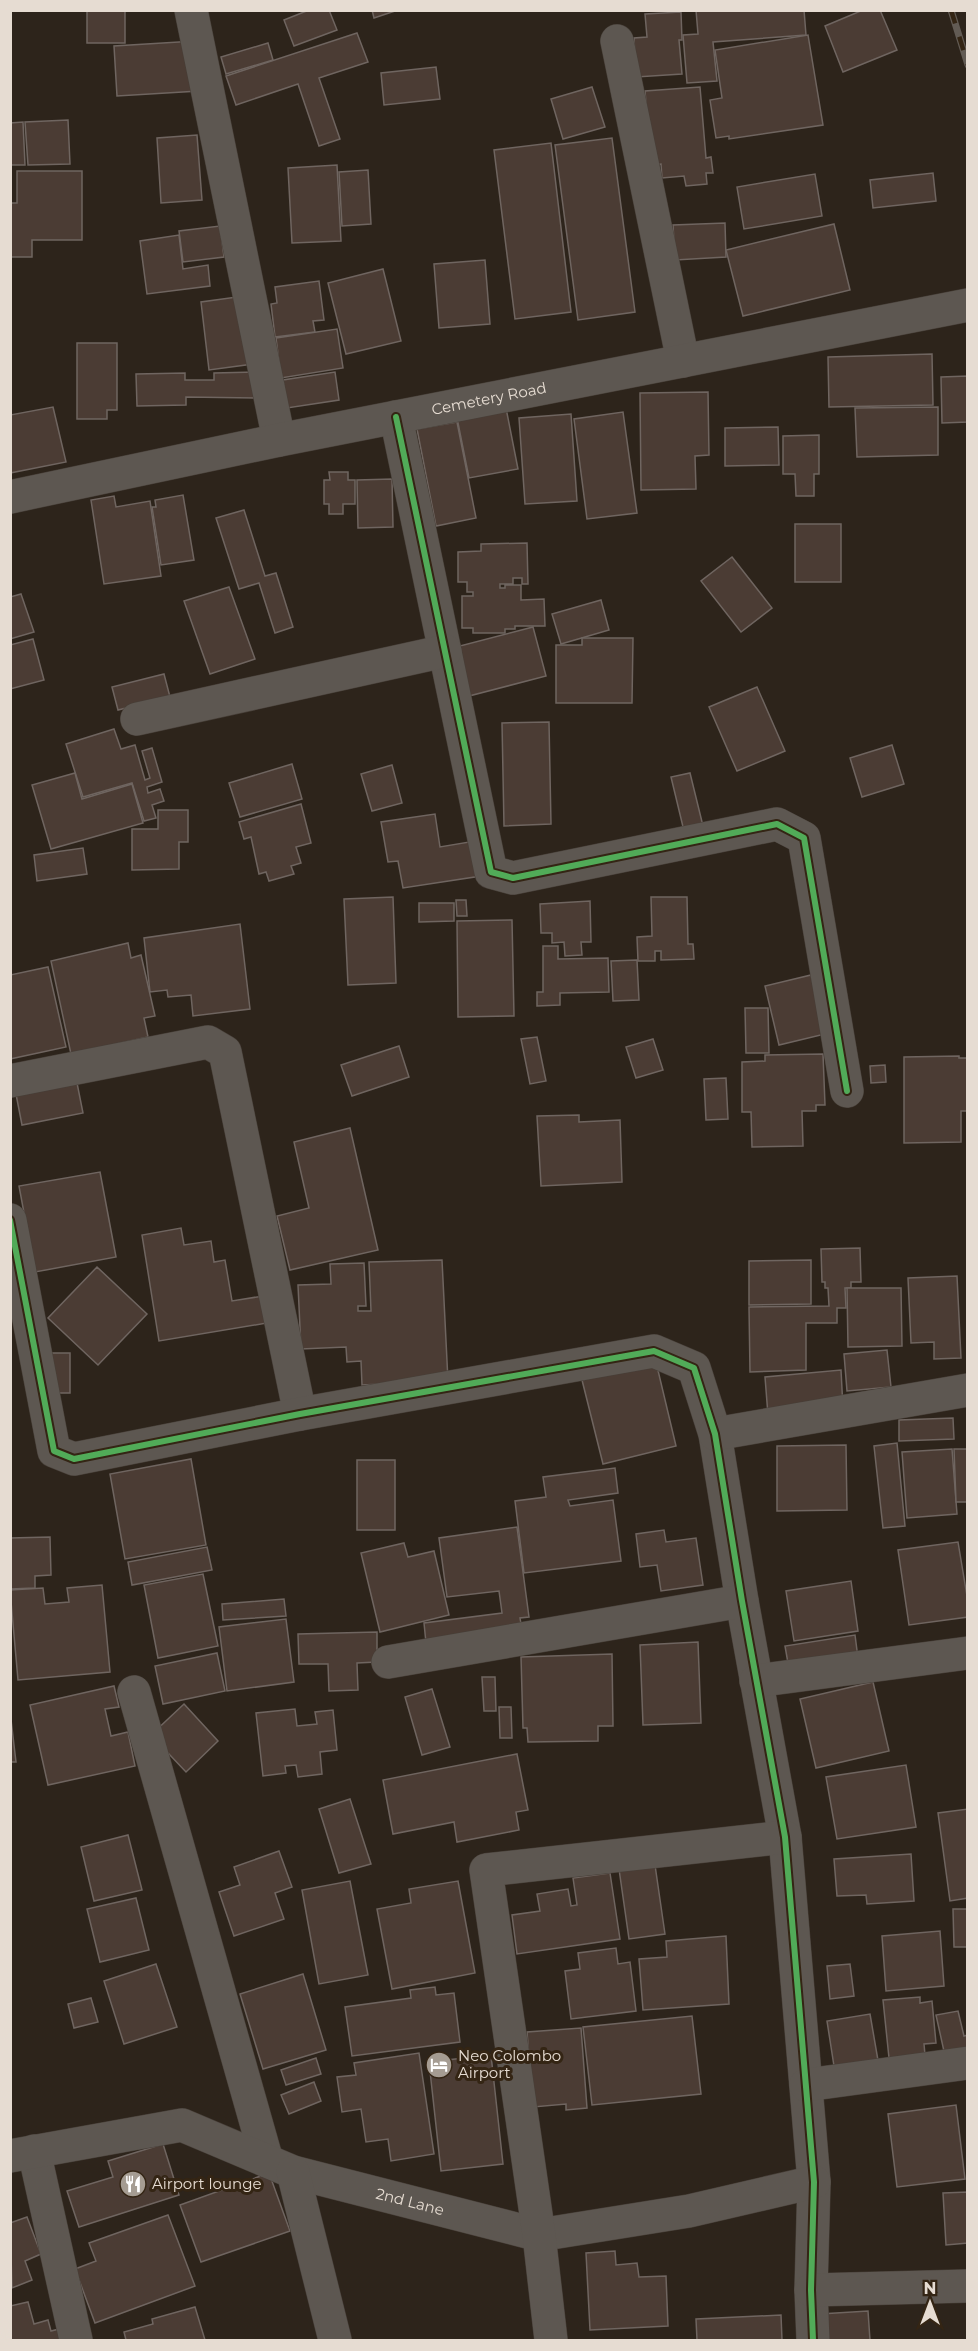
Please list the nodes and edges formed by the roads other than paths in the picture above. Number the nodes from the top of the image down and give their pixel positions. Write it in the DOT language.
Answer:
graph roads {
  1 [pos="191,10"];
  2 [pos="617,41"];
  3 [pos="968,305"];
  4 [pos="683,361"];
  5 [pos="396,417"];
  6 [pos="279,440"];
  7 [pos="10,497"];
  8 [pos="445,651"];
  9 [pos="137,719"];
  10 [pos="10,1081"];
  11 [pos="847,1090"];
  12 [pos="10,1220"];
  13 [pos="968,1390"];
  14 [pos="300,1413"];
  15 [pos="716,1434"];
  16 [pos="742,1601"];
  17 [pos="968,1653"];
  18 [pos="388,1662"];
  19 [pos="756,1681"];
  20 [pos="134,1692"];
  21 [pos="785,1837"];
  22 [pos="968,2063"];
  23 [pos="806,2085"];
  24 [pos="22,2154"];
  25 [pos="280,2166"];
  26 [pos="814,2182"];
  27 [pos="539,2235"];
  28 [pos="968,2286"];
  29 [pos="811,2290"];
  30 [pos="76,2340"];
  31 [pos="335,2340"];
  32 [pos="551,2340"];
  33 [pos="813,2340"];
  1 -- 6 [label="street"];
  2 -- 4 [label="street"];
  3 -- 4 [label="street, Cemetery Road"];
  4 -- 5 [label="street, Cemetery Road"];
  5 -- 6 [label="street, Cemetery Road"];
  5 -- 8 [label="street"];
  6 -- 7 [label="street, Cemetery Road"];
  8 -- 9 [label="street"];
  8 -- 11 [label="street"];
  10 -- 14 [label="street"];
  12 -- 14 [label="street"];
  13 -- 15 [label="street"];
  14 -- 15 [label="street"];
  15 -- 16 [label="street"];
  16 -- 18 [label="street"];
  16 -- 19 [label="street"];
  17 -- 19 [label="street"];
  19 -- 21 [label="street"];
  20 -- 25 [label="street"];
  21 -- 23 [label="street"];
  21 -- 27 [label="street"];
  22 -- 23 [label="street"];
  23 -- 26 [label="street"];
  24 -- 25 [label="street, 2nd Lane"];
  24 -- 30 [label="street"];
  25 -- 27 [label="street, 2nd Lane"];
  25 -- 31 [label="street"];
  26 -- 27 [label="street, 2nd Lane"];
  26 -- 29 [label="street"];
  27 -- 32 [label="street"];
  28 -- 29 [label="street"];
  29 -- 33 [label="street"];
}
